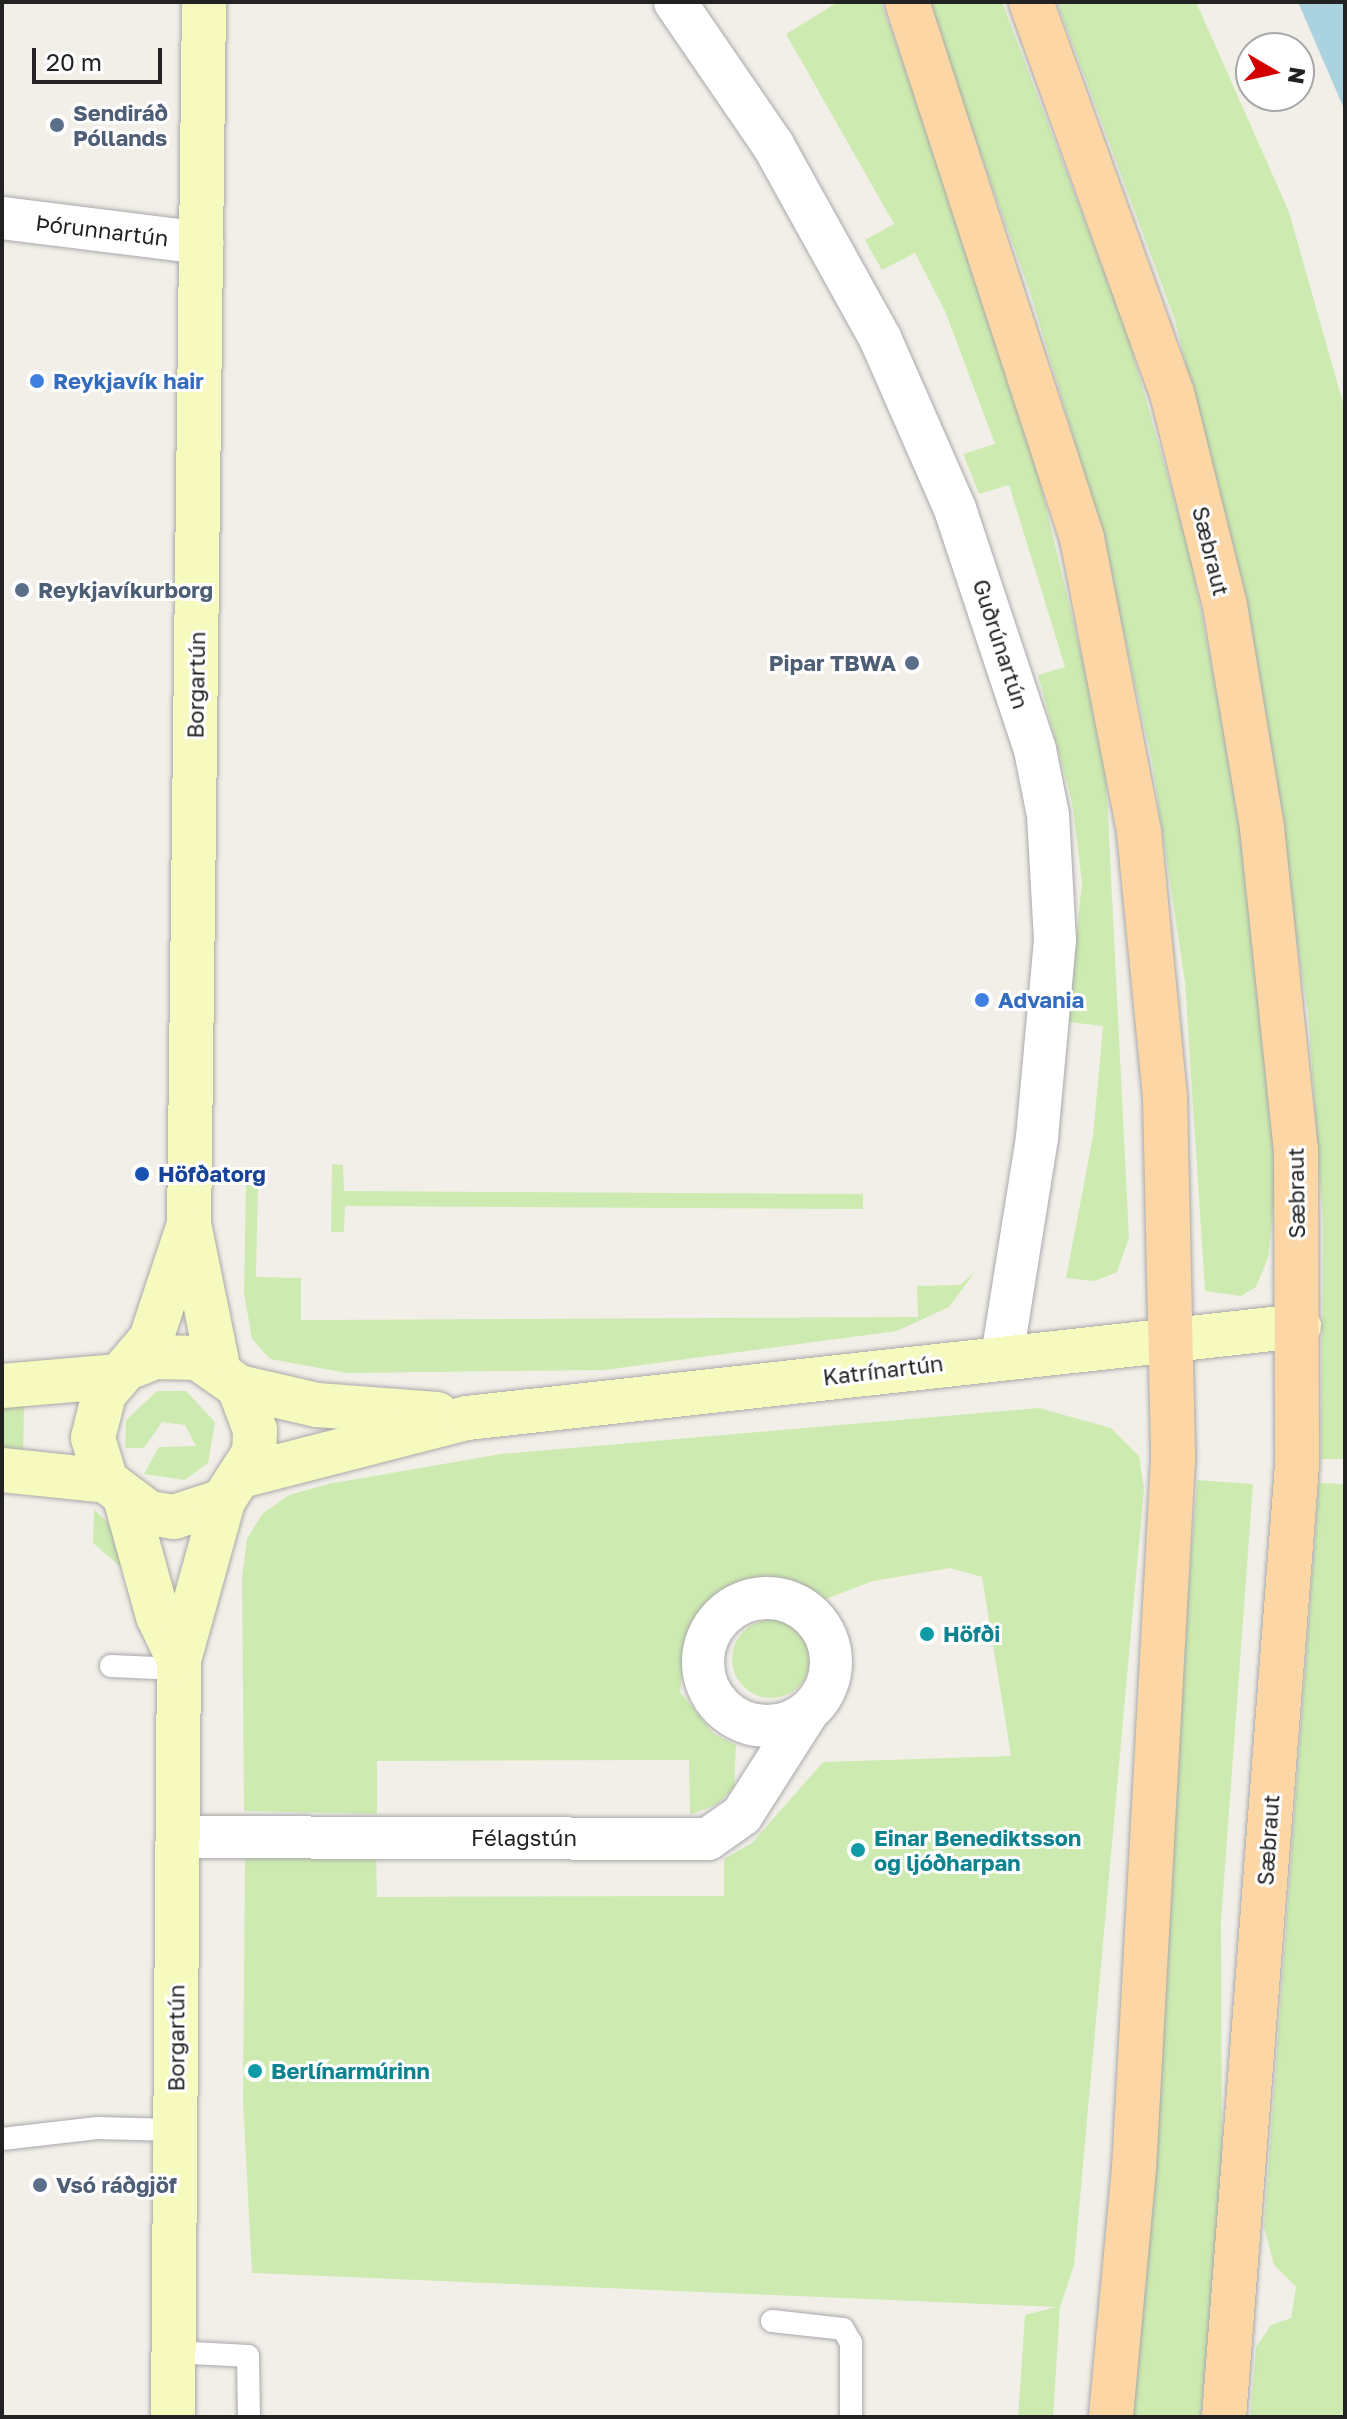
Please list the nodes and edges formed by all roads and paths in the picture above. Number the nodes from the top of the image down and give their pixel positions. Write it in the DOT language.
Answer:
graph roads {
  1 [pos="204,2"];
  2 [pos="675,2"];
  3 [pos="907,2"];
  4 [pos="1031,2"];
  5 [pos="2,218"];
  6 [pos="202,243"];
  7 [pos="189,1224"];
  8 [pos="1299,1326"];
  9 [pos="1171,1337"];
  10 [pos="1002,1356"];
  11 [pos="127,1370"];
  12 [pos="228,1377"];
  13 [pos="2,1386"];
  14 [pos="467,1418"];
  15 [pos="2,1470"];
  16 [pos="234,1488"];
  17 [pos="116,1491"];
  18 [pos="179,1664"];
  19 [pos="111,1666"];
  20 [pos="807,1713"];
  21 [pos="178,1837"];
  22 [pos="176,2130"];
  23 [pos="2,2139"];
  24 [pos="772,2321"];
  25 [pos="174,2352"];
  26 [pos="173,2417"];
  27 [pos="249,2417"];
  28 [pos="851,2417"];
  29 [pos="1111,2417"];
  30 [pos="1224,2417"];
  1 -- 6 [label="street, Borgartún"];
  2 -- 10 [label="street, Guðrúnartún"];
  3 -- 9 [label="main road"];
  4 -- 8 [label="main road, Sæbraut"];
  5 -- 6 [label="street, Þórunnartún"];
  6 -- 7 [label="street, Borgartún"];
  7 -- 11 [label="street, Borgartún"];
  7 -- 12 [label="street, Borgartún"];
  8 -- 9 [label="street, Katrínartún"];
  8 -- 30 [label="main road, Sæbraut"];
  9 -- 10 [label="street, Katrínartún"];
  9 -- 29 [label="main road"];
  10 -- 14 [label="street, Katrínartún"];
  11 -- 12 [label="street"];
  11 -- 13 [label="street"];
  11 -- 17 [label="street, Borgartún"];
  12 -- 14 [label="street, Katrínartún"];
  12 -- 16 [label="street, Borgartún"];
  14 -- 16 [label="street, Katrínartún"];
  15 -- 17 [label="street"];
  16 -- 17 [label="street"];
  16 -- 18 [label="street, Borgartún"];
  17 -- 18 [label="street, Borgartún"];
  18 -- 19 [label="lane"];
  18 -- 21 [label="street, Borgartún"];
  20 -- 21 [label="street, Félagstún"];
  21 -- 22 [label="street, Borgartún"];
  22 -- 23 [label="lane"];
  22 -- 25 [label="street, Borgartún"];
  24 -- 28 [label="lane"];
  25 -- 26 [label="street, Borgartún"];
  25 -- 27 [label="lane"];
}
